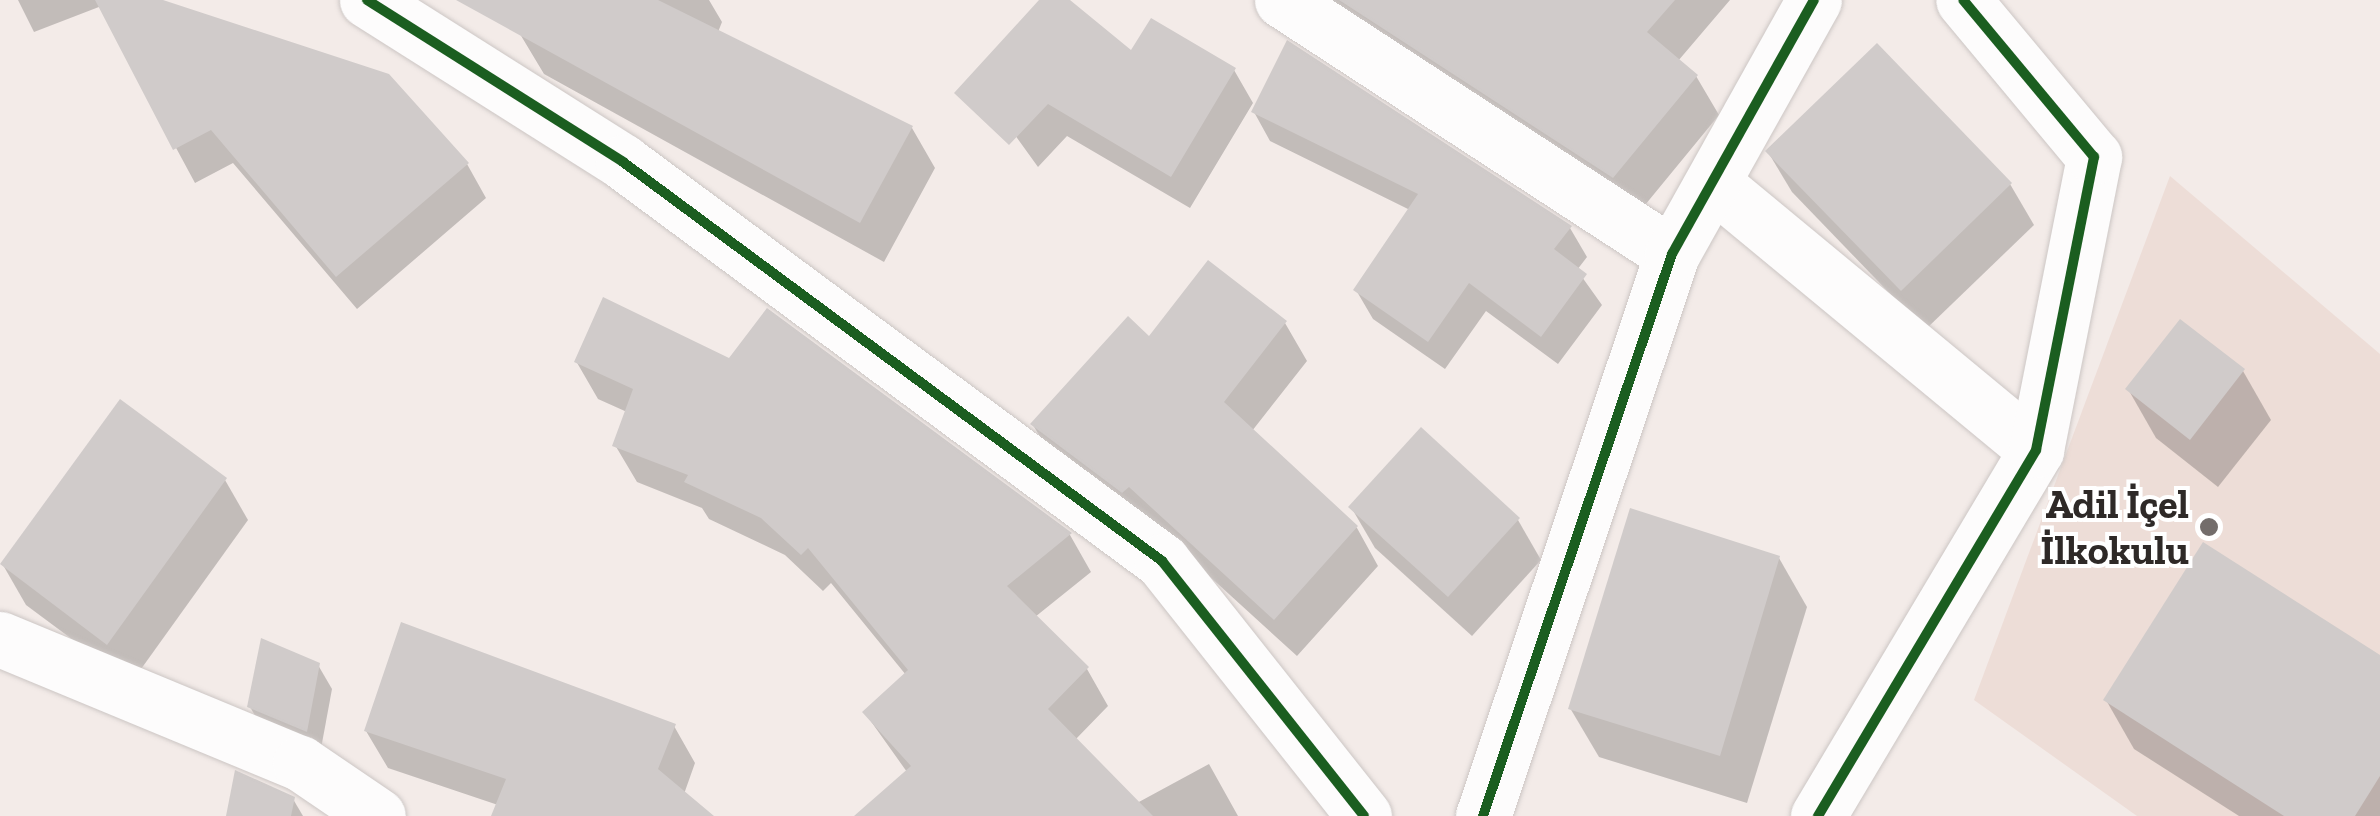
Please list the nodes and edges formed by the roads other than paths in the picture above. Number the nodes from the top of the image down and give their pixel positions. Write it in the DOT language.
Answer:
graph roads {
  1 [pos="366,0"];
  2 [pos="1282,0"];
  3 [pos="1814,0"];
  4 [pos="1963,0"];
  5 [pos="1713,183"];
  6 [pos="1672,254"];
  7 [pos="2036,450"];
  8 [pos="0,640"];
  9 [pos="378,816"];
  10 [pos="1364,816"];
  11 [pos="1483,816"];
  12 [pos="1818,816"];
  1 -- 10 [label="street"];
  2 -- 6 [label="street"];
  3 -- 5 [label="street"];
  4 -- 7 [label="street"];
  5 -- 6 [label="street"];
  5 -- 7 [label="street"];
  6 -- 11 [label="street"];
  7 -- 12 [label="street"];
  8 -- 9 [label="street"];
}
